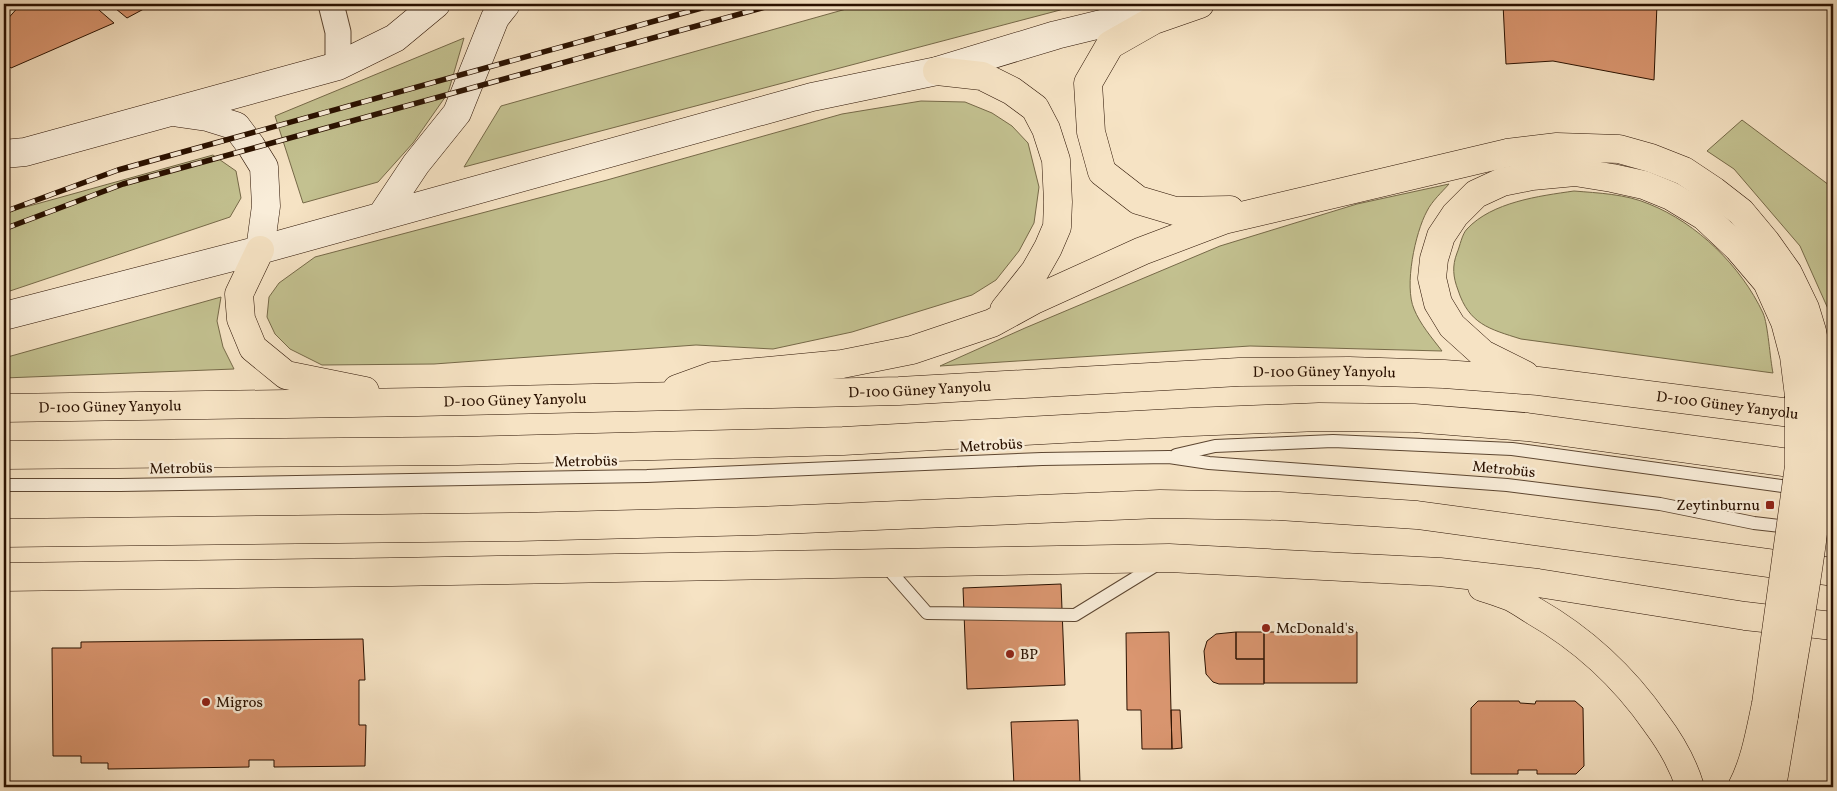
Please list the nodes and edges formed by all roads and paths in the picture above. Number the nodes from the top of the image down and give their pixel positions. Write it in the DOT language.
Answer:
graph roads {
  1 [pos="331,4"];
  2 [pos="436,4"];
  3 [pos="506,4"];
  4 [pos="1185,4"];
  5 [pos="1200,4"];
  6 [pos="338,66"];
  7 [pos="937,71"];
  8 [pos="172,112"];
  9 [pos="11,157"];
  10 [pos="1266,209"];
  11 [pos="382,215"];
  12 [pos="260,250"];
  13 [pos="10,313"];
  14 [pos="992,323"];
  15 [pos="1538,381"];
  16 [pos="659,396"];
  17 [pos="418,402"];
  18 [pos="1818,403"];
  19 [pos="4,408"];
  20 [pos="4,455"];
  21 [pos="1169,457"];
  22 [pos="1833,469"];
  23 [pos="4,485"];
  24 [pos="1833,493"];
  25 [pos="4,532"];
  26 [pos="1833,532"];
  27 [pos="1169,558"];
  28 [pos="883,563"];
  29 [pos="1440,572"];
  30 [pos="1833,572"];
  31 [pos="4,577"];
  32 [pos="1833,626"];
  33 [pos="1775,710"];
  34 [pos="1690,787"];
  35 [pos="1742,787"];
  36 [pos="1772,787"];
  1 -- 6 [label="street"];
  2 -- 6 [label="main road"];
  3 -- 11 [label="main road"];
  4 -- 7 [label="main road"];
  5 -- 10 [label="main road"];
  6 -- 8 [label="main road"];
  7 -- 11 [label="main road"];
  7 -- 14 [label="main road"];
  8 -- 9 [label="main road"];
  8 -- 12 [label="main road"];
  10 -- 14 [label="main road"];
  10 -- 18 [label="main road"];
  11 -- 12 [label="main road"];
  12 -- 13 [label="main road"];
  12 -- 17 [label="main road"];
  14 -- 16 [label="main road"];
  15 -- 16 [label="main road, D-100 Güney Yanyolu"];
  15 -- 18 [label="main road, D-100 Güney Yanyolu"];
  15 -- 18 [label="main road"];
  16 -- 17 [label="main road, D-100 Güney Yanyolu"];
  17 -- 19 [label="main road, D-100 Güney Yanyolu"];
  18 -- 33 [label="main road, bridge"];
  20 -- 22 [label="main road"];
  21 -- 23 [label="lane, Metrobüs"];
  21 -- 24 [label="lane, Metrobüs"];
  21 -- 26 [label="lane, Metrobüs"];
  25 -- 30 [label="main road"];
  27 -- 28 [label="main road"];
  27 -- 28 [label="lane"];
  27 -- 29 [label="main road"];
  28 -- 31 [label="main road"];
  29 -- 32 [label="main road"];
  29 -- 34 [label="main road"];
  33 -- 35 [label="main road"];
  33 -- 36 [label="main road"];
}
